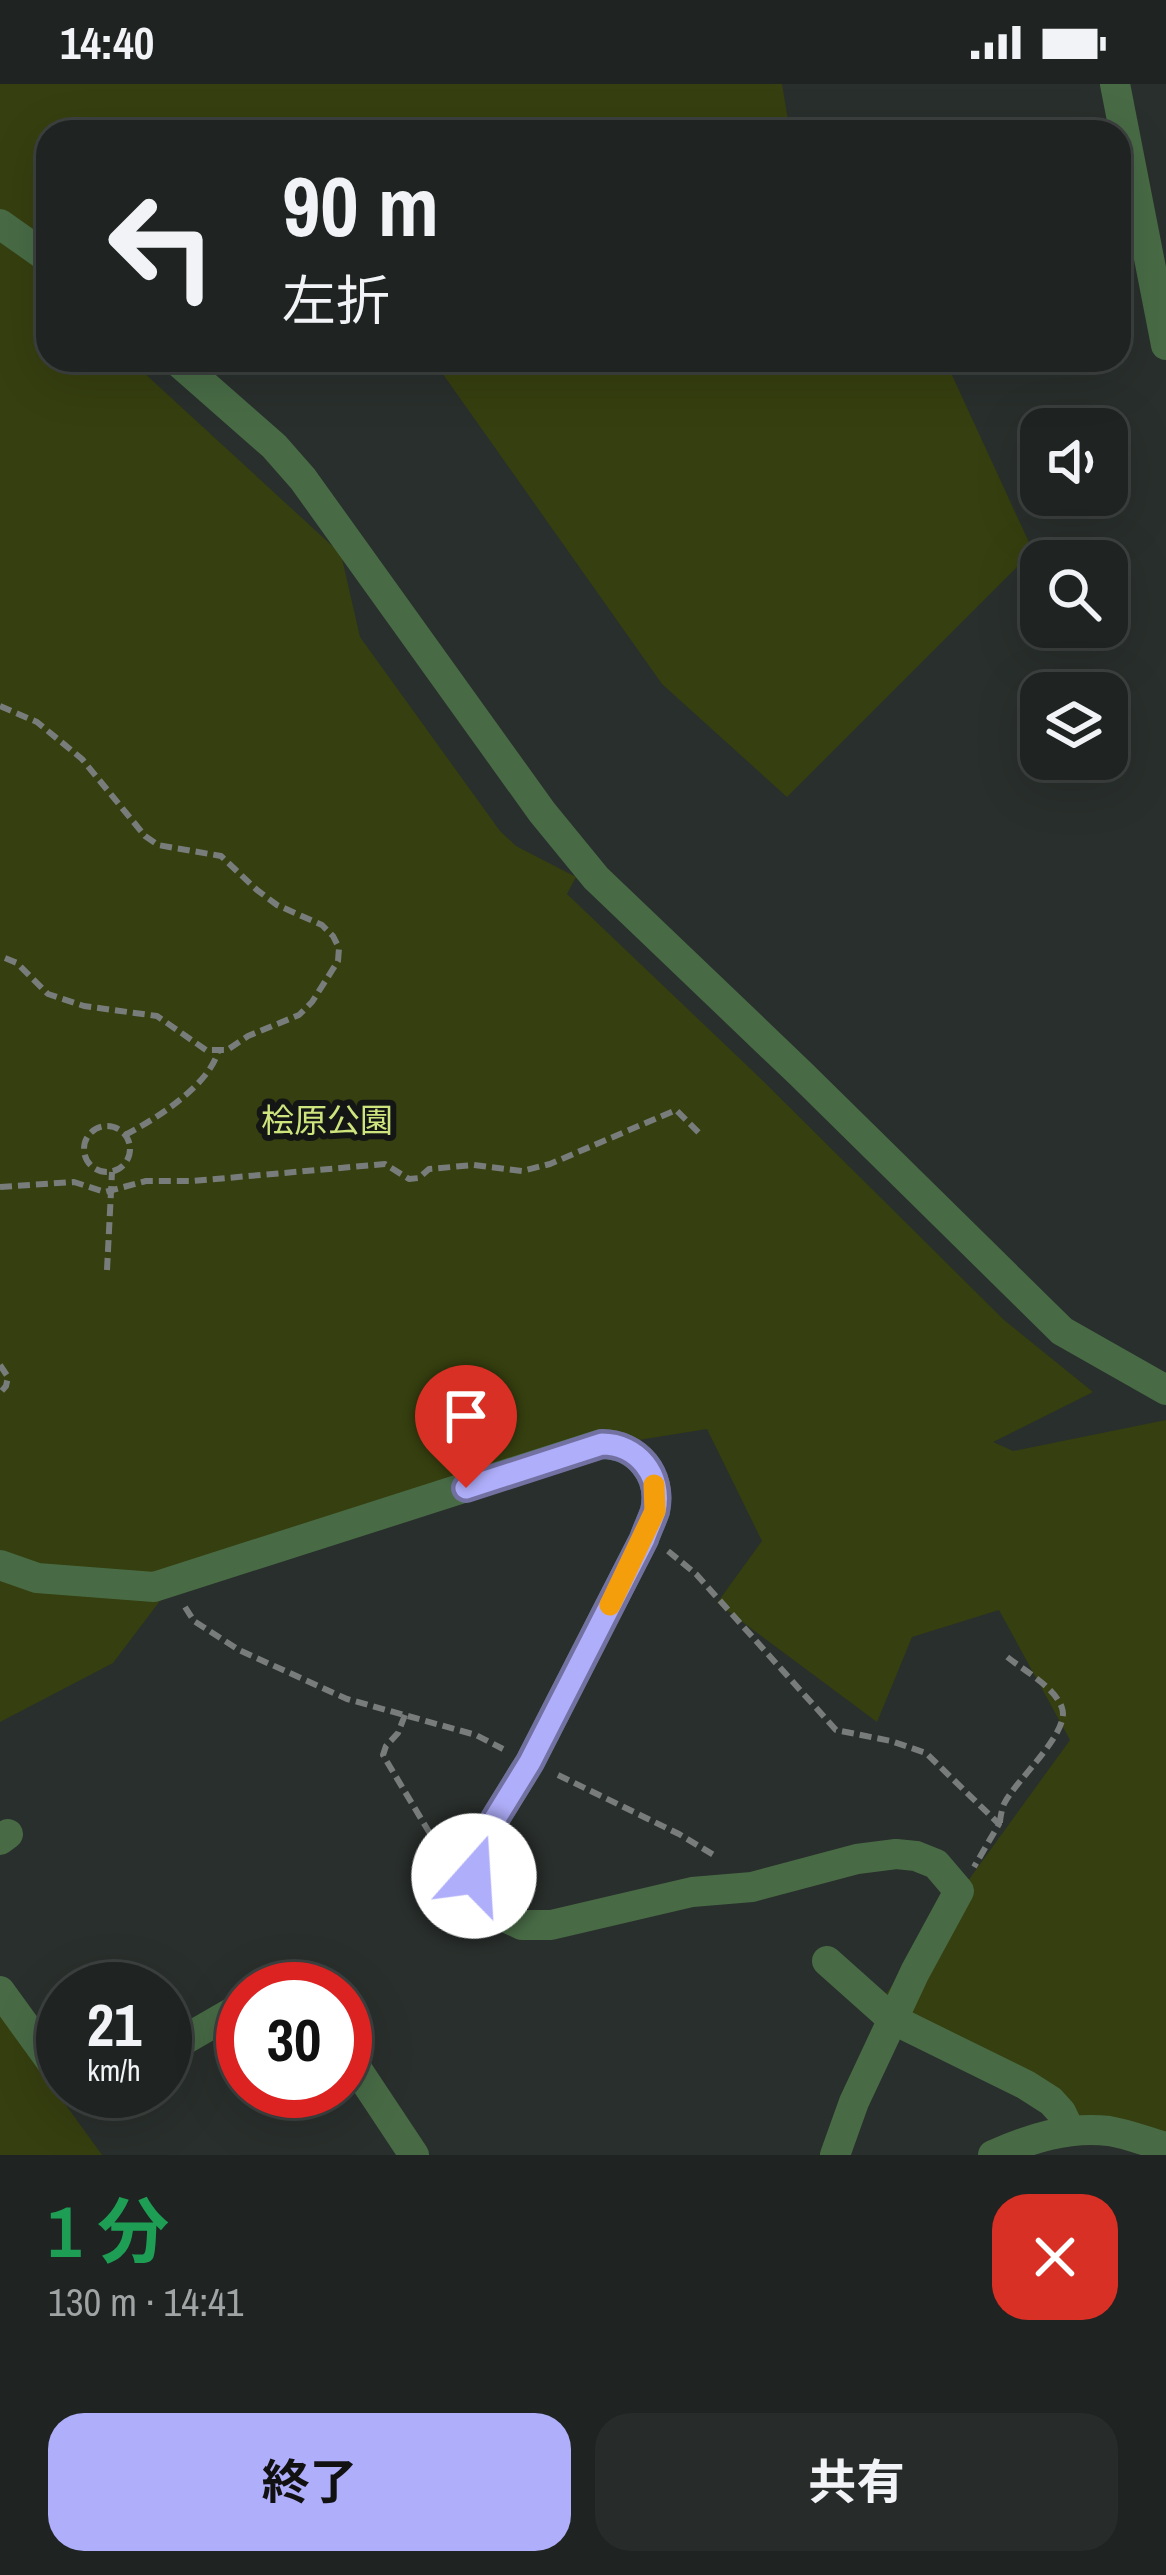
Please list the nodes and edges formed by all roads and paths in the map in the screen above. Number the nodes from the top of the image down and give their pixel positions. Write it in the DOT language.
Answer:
graph roads {
  1 [pos="1115,84"];
  2 [pos="1122,120"];
  3 [pos="1131,166"];
  4 [pos="0,224"];
  5 [pos="36,250"];
  6 [pos="1166,345"];
  7 [pos="190,372"];
  8 [pos="0,706"];
  9 [pos="0,956"];
  10 [pos="218,1052"];
  11 [pos="125,1135"];
  12 [pos="701,1135"];
  13 [pos="112,1172"];
  14 [pos="0,1187"];
  15 [pos="113,1190"];
  16 [pos="107,1270"];
  17 [pos="0,1365"];
  18 [pos="1166,1390"];
  19 [pos="0,1393"];
  20 [pos="644,1539"];
  21 [pos="0,1565"];
  22 [pos="177,1581"];
  23 [pos="1006,1656"];
  24 [pos="405,1715"];
  25 [pos="530,1762"];
  26 [pos="1000,1824"];
  27 [pos="444,1857"];
  28 [pos="752,1887"];
  29 [pos="959,1891"];
  30 [pos="827,1961"];
  31 [pos="0,1991"];
  32 [pos="892,2019"];
  33 [pos="36,2041"];
  34 [pos="372,2092"];
  35 [pos="1070,2131"];
  36 [pos="1166,2147"];
  37 [pos="414,2155"];
  38 [pos="836,2155"];
  39 [pos="993,2155"];
  1 -- 2 [label="street"];
  3 -- 6 [label="street"];
  4 -- 5 [label="street"];
  7 -- 18 [label="street"];
  8 -- 10 [label="path"];
  9 -- 10 [label="path"];
  10 -- 11 [label="path"];
  11 -- 13 [label="path"];
  11 -- 13 [label="path"];
  12 -- 15 [label="path"];
  13 -- 15 [label="path"];
  14 -- 15 [label="path"];
  15 -- 16 [label="path"];
  17 -- 19 [label="path"];
  20 -- 22 [label="street"];
  20 -- 25 [label="street"];
  20 -- 26 [label="path"];
  21 -- 22 [label="street"];
  22 -- 24 [label="path"];
  23 -- 26 [label="path"];
  24 -- 25 [label="path"];
  24 -- 27 [label="path"];
  25 -- 28 [label="path"];
  25 -- 28 [label="street"];
  26 -- 29 [label="path"];
  28 -- 29 [label="street"];
  29 -- 32 [label="street"];
  30 -- 32 [label="street"];
  31 -- 33 [label="street"];
  32 -- 35 [label="street"];
  32 -- 38 [label="street"];
  34 -- 37 [label="street"];
  35 -- 36 [label="street"];
  35 -- 39 [label="street"];
}
